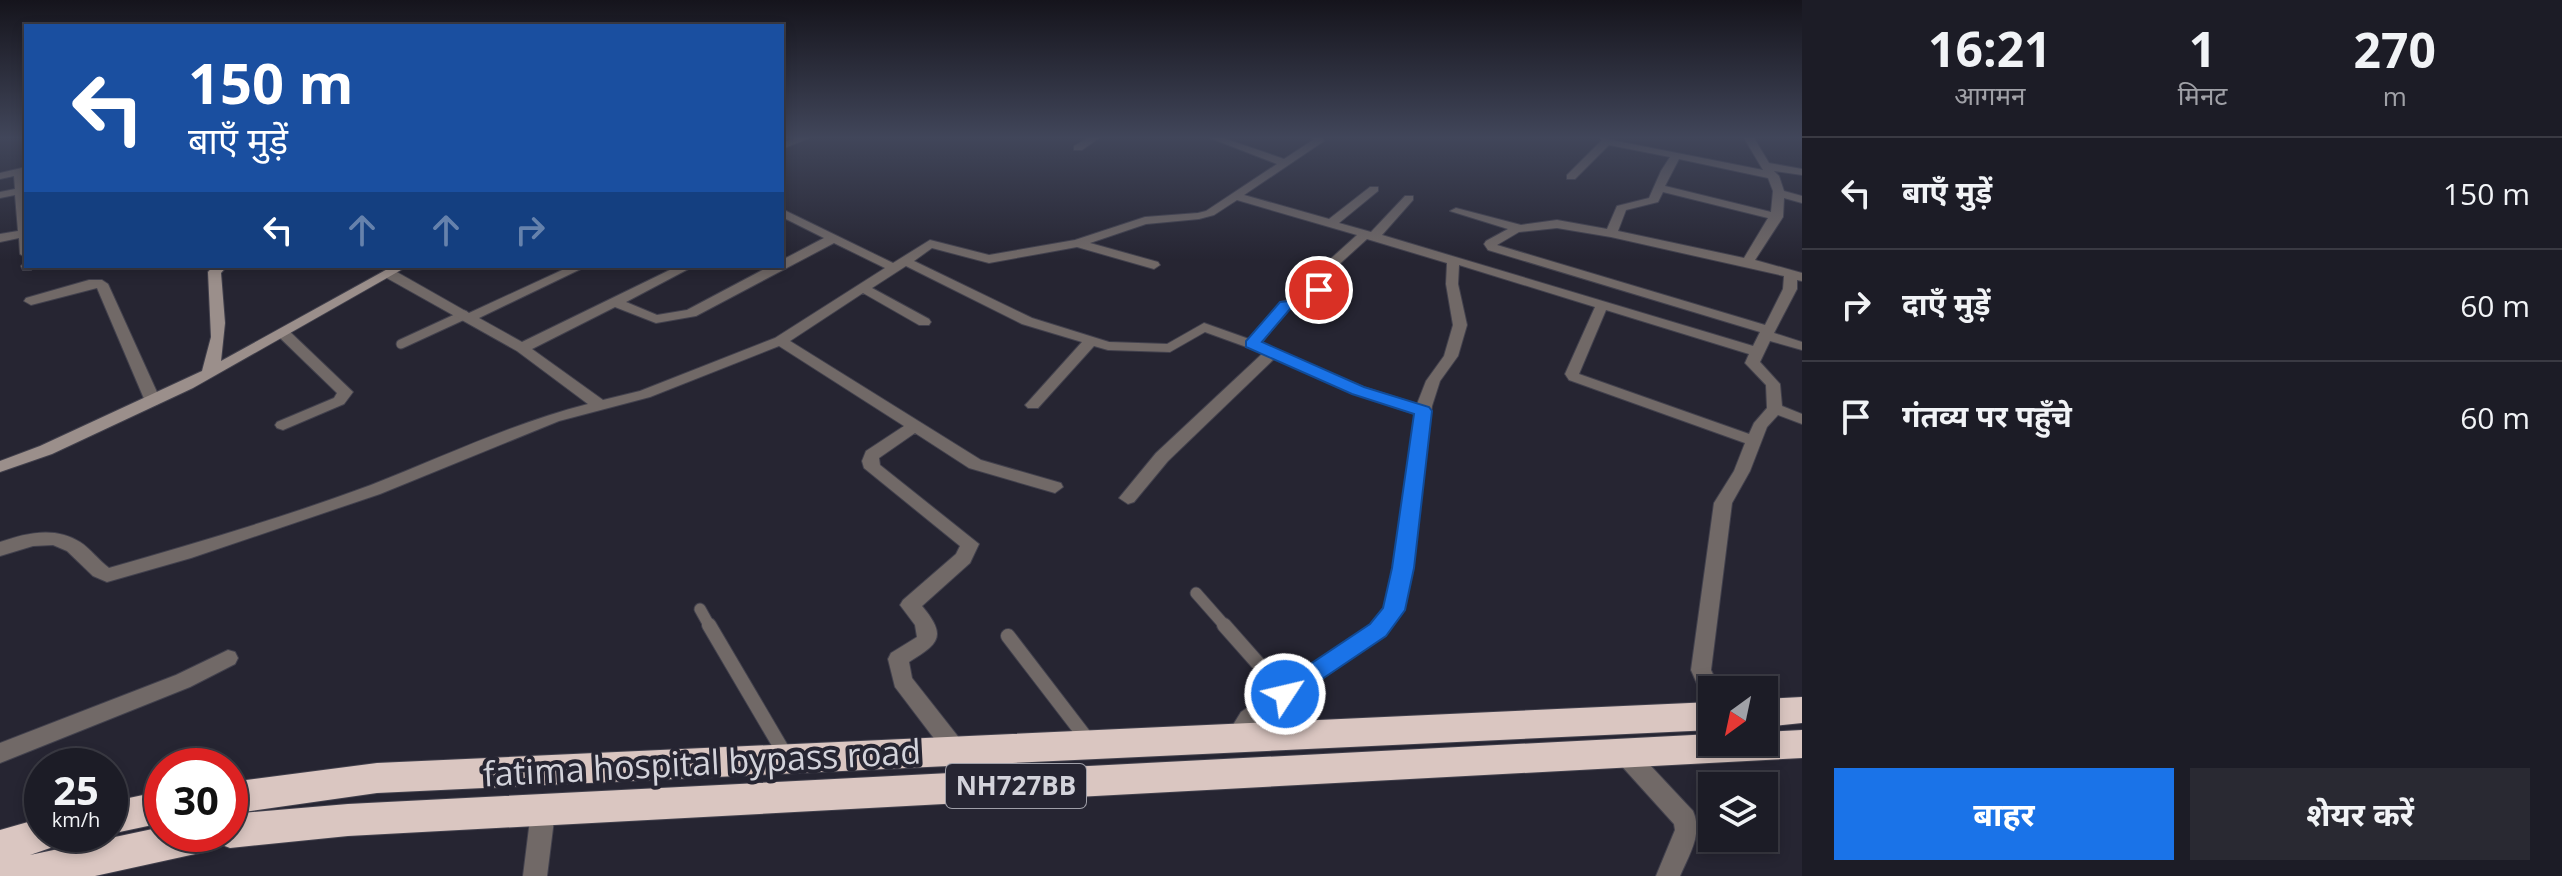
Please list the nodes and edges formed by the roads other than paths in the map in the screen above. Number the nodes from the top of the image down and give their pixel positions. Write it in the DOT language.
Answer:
graph roads {
  1 [pos="1261,179"];
  2 [pos="1664,179"];
  3 [pos="1775,179"];
  4 [pos="22,187"];
  5 [pos="1659,188"];
  6 [pos="1374,189"];
  7 [pos="1779,193"];
  8 [pos="0,195"];
  9 [pos="1235,196"];
  10 [pos="1409,198"];
  11 [pos="1802,200"];
  12 [pos="1456,211"];
  13 [pos="24,213"];
  14 [pos="784,213"];
  15 [pos="1777,217"];
  16 [pos="1329,225"];
  17 [pos="1518,229"];
  18 [pos="24,233"];
  19 [pos="1611,233"];
  20 [pos="1369,236"];
  21 [pos="1,238"];
  22 [pos="833,238"];
  23 [pos="1077,243"];
  24 [pos="1445,257"];
  25 [pos="1747,262"];
  26 [pos="784,264"];
  27 [pos="899,265"];
  28 [pos="1154,265"];
  29 [pos="219,268"];
  30 [pos="576,268"];
  31 [pos="684,268"];
  32 [pos="777,268"];
  33 [pos="396,270"];
  34 [pos="1796,276"];
  35 [pos="865,289"];
  36 [pos="31,301"];
  37 [pos="615,302"];
  38 [pos="1602,305"];
  39 [pos="466,316"];
  40 [pos="924,322"];
  41 [pos="282,332"];
  42 [pos="1766,332"];
  43 [pos="780,341"];
  44 [pos="1090,342"];
  45 [pos="401,344"];
  46 [pos="1252,344"];
  47 [pos="1802,346"];
  48 [pos="522,348"];
  49 [pos="1273,352"];
  50 [pos="1757,352"];
  51 [pos="208,372"];
  52 [pos="153,401"];
  53 [pos="599,405"];
  54 [pos="1033,405"];
  55 [pos="1775,409"];
  56 [pos="1423,411"];
  57 [pos="1802,419"];
  58 [pos="283,425"];
  59 [pos="914,427"];
  60 [pos="1754,441"];
  61 [pos="0,467"];
  62 [pos="1055,487"];
  63 [pos="1128,498"];
  64 [pos="0,549"];
  65 [pos="1196,593"];
  66 [pos="700,609"];
  67 [pos="1008,636"];
  68 [pos="228,658"];
  69 [pos="1704,676"];
  70 [pos="1285,694"];
  71 [pos="1802,710"];
  72 [pos="1778,712"];
  73 [pos="1698,717"];
  74 [pos="1236,738"];
  75 [pos="1778,744"];
  76 [pos="1802,744"];
  77 [pos="1094,747"];
  78 [pos="1698,748"];
  79 [pos="956,751"];
  80 [pos="0,753"];
  81 [pos="1626,755"];
  82 [pos="789,762"];
  83 [pos="985,788"];
  84 [pos="248,796"];
  85 [pos="543,812"];
  86 [pos="248,829"];
  87 [pos="24,840"];
  88 [pos="0,847"];
  89 [pos="67,852"];
  90 [pos="14,876"];
  91 [pos="535,876"];
  92 [pos="1668,876"];
  1 -- 9 [label="street"];
  2 -- 5 [label="street"];
  3 -- 7 [label="street"];
  4 -- 8 [label="street"];
  4 -- 13 [label="street"];
  5 -- 15 [label="street"];
  5 -- 19 [label="street"];
  6 -- 16 [label="street"];
  7 -- 11 [label="street"];
  7 -- 15 [label="street"];
  9 -- 16 [label="street"];
  9 -- 23 [label="street"];
  10 -- 20 [label="street"];
  12 -- 17 [label="street"];
  13 -- 18 [label="street"];
  14 -- 22 [label="street"];
  15 -- 25 [label="street"];
  16 -- 20 [label="street"];
  17 -- 19 [label="street"];
  17 -- 42 [label="street"];
  18 -- 21 [label="street"];
  19 -- 25 [label="street"];
  20 -- 24 [label="street"];
  20 -- 46 [label="street"];
  22 -- 26 [label="street"];
  22 -- 27 [label="street"];
  23 -- 27 [label="street"];
  23 -- 28 [label="street"];
  24 -- 38 [label="street"];
  24 -- 56 [label="street"];
  25 -- 34 [label="street"];
  27 -- 35 [label="street"];
  27 -- 44 [label="street"];
  29 -- 51 [label="street"];
  30 -- 39 [label="street"];
  31 -- 37 [label="street"];
  32 -- 37 [label="street"];
  33 -- 39 [label="street"];
  33 -- 41 [label="street"];
  34 -- 42 [label="street"];
  35 -- 40 [label="street"];
  35 -- 43 [label="street"];
  36 -- 52 [label="street"];
  37 -- 48 [label="street"];
  38 -- 50 [label="street"];
  38 -- 60 [label="street"];
  39 -- 45 [label="lane"];
  39 -- 48 [label="street"];
  41 -- 51 [label="street"];
  41 -- 58 [label="street"];
  42 -- 47 [label="street"];
  42 -- 50 [label="street"];
  43 -- 53 [label="street"];
  43 -- 59 [label="street"];
  44 -- 46 [label="street"];
  44 -- 54 [label="street"];
  46 -- 49 [label="street"];
  48 -- 53 [label="street"];
  49 -- 56 [label="street"];
  49 -- 63 [label="street"];
  50 -- 55 [label="street"];
  51 -- 52 [label="street"];
  52 -- 61 [label="street"];
  53 -- 64 [label="street"];
  55 -- 57 [label="street"];
  55 -- 60 [label="street"];
  56 -- 70 [label="street"];
  59 -- 62 [label="street"];
  59 -- 79 [label="street"];
  60 -- 69 [label="street"];
  65 -- 70 [label="lane"];
  66 -- 82 [label="lane"];
  67 -- 77 [label="lane"];
  68 -- 80 [label="street"];
  70 -- 74 [label="street"];
  71 -- 72 [label="highway"];
  73 -- 74 [label="highway, fatima hospital bypass road / NH727BB"];
  74 -- 77 [label="highway, fatima hospital bypass road / NH727BB"];
  75 -- 76 [label="highway, fatima hospital bypass road / NH727BB"];
  77 -- 79 [label="highway, fatima hospital bypass road / NH727BB"];
  78 -- 81 [label="highway, fatima hospital bypass road / NH727BB"];
  79 -- 82 [label="highway, fatima hospital bypass road / NH727BB"];
  79 -- 83 [label="street"];
  81 -- 83 [label="highway, fatima hospital bypass road / NH727BB"];
  81 -- 92 [label="street"];
  82 -- 84 [label="highway, fatima hospital bypass road / NH727BB"];
  83 -- 85 [label="highway, fatima hospital bypass road / NH727BB"];
  85 -- 86 [label="highway, fatima hospital bypass road / NH727BB"];
  85 -- 91 [label="street"];
  87 -- 88 [label="highway"];
  89 -- 90 [label="highway"];
}
